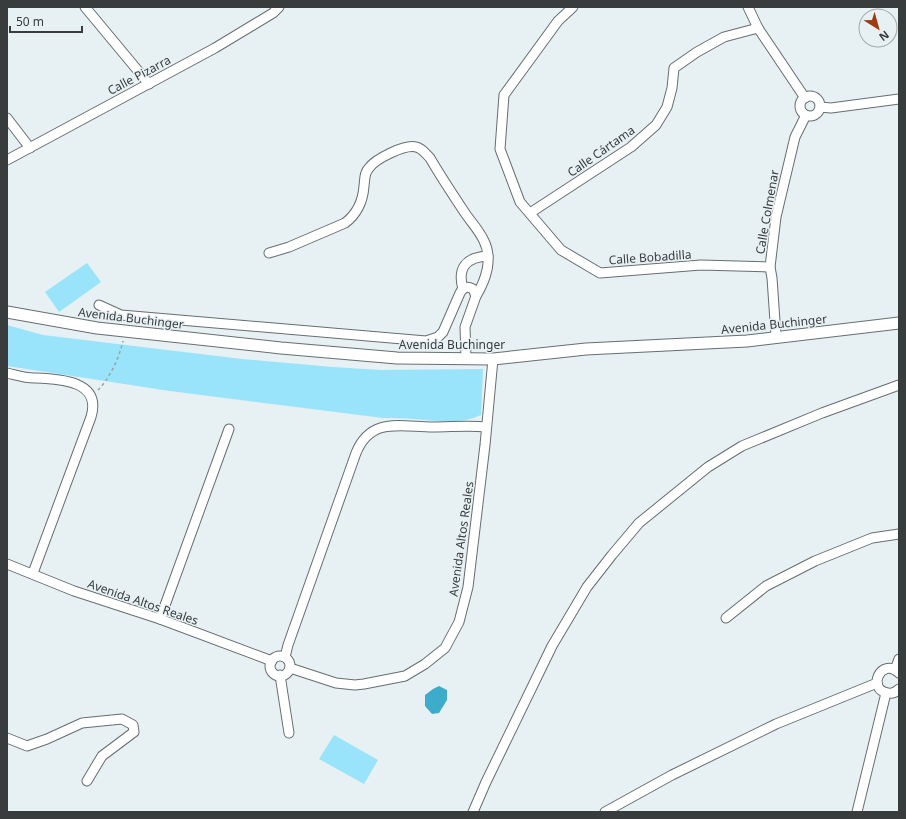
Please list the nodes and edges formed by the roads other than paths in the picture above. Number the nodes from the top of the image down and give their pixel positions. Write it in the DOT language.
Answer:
graph roads {
  1 [pos="85,7"];
  2 [pos="279,7"];
  3 [pos="573,7"];
  4 [pos="748,7"];
  5 [pos="758,28"];
  6 [pos="149,84"];
  7 [pos="805,98"];
  8 [pos="899,99"];
  9 [pos="820,107"];
  10 [pos="806,115"];
  11 [pos="7,118"];
  12 [pos="30,148"];
  13 [pos="7,160"];
  14 [pos="530,213"];
  15 [pos="269,253"];
  16 [pos="488,256"];
  17 [pos="770,267"];
  18 [pos="463,289"];
  19 [pos="476,296"];
  20 [pos="99,304"];
  21 [pos="7,312"];
  22 [pos="899,323"];
  23 [pos="780,337"];
  24 [pos="466,358"];
  25 [pos="493,358"];
  26 [pos="7,373"];
  27 [pos="899,385"];
  28 [pos="486,427"];
  29 [pos="229,429"];
  30 [pos="899,534"];
  31 [pos="7,564"];
  32 [pos="33,573"];
  33 [pos="726,618"];
  34 [pos="160,619"];
  35 [pos="285,657"];
  36 [pos="899,659"];
  37 [pos="272,662"];
  38 [pos="290,668"];
  39 [pos="897,671"];
  40 [pos="280,676"];
  41 [pos="877,684"];
  42 [pos="899,689"];
  43 [pos="886,693"];
  44 [pos="289,733"];
  45 [pos="7,738"];
  46 [pos="87,781"];
  47 [pos="473,812"];
  48 [pos="605,812"];
  49 [pos="857,812"];
  1 -- 6 [label="street"];
  2 -- 6 [label="street, Calle Pizarra"];
  3 -- 14 [label="street, Calle Bobadilla"];
  4 -- 5 [label="street"];
  5 -- 7 [label="street"];
  5 -- 14 [label="street, Calle Cártama"];
  6 -- 12 [label="street, Calle Pizarra"];
  7 -- 9 [label="street"];
  7 -- 10 [label="street"];
  8 -- 9 [label="street"];
  9 -- 10 [label="street"];
  10 -- 17 [label="street, Calle Colmenar"];
  11 -- 12 [label="street"];
  12 -- 13 [label="street, Calle Pizarra"];
  14 -- 17 [label="street, Calle Bobadilla"];
  15 -- 16 [label="street"];
  16 -- 18 [label="street"];
  16 -- 19 [label="street"];
  17 -- 23 [label="street, Calle Colmenar"];
  18 -- 19 [label="street"];
  18 -- 20 [label="street"];
  19 -- 24 [label="street"];
  21 -- 24 [label="street, Avenida Buchinger"];
  22 -- 23 [label="street, Avenida Buchinger"];
  23 -- 25 [label="street, Avenida Buchinger"];
  24 -- 25 [label="street, Avenida Buchinger"];
  25 -- 28 [label="street, Avenida Altos Reales"];
  26 -- 32 [label="street"];
  27 -- 47 [label="street"];
  28 -- 35 [label="street"];
  28 -- 38 [label="street, Avenida Altos Reales"];
  29 -- 34 [label="street"];
  30 -- 33 [label="street"];
  31 -- 32 [label="street, Avenida Altos Reales"];
  32 -- 34 [label="street, Avenida Altos Reales"];
  34 -- 37 [label="street, Avenida Altos Reales"];
  35 -- 37 [label="street"];
  35 -- 38 [label="street"];
  36 -- 39 [label="street"];
  37 -- 40 [label="street"];
  38 -- 40 [label="street"];
  39 -- 41 [label="street"];
  40 -- 44 [label="street"];
  41 -- 43 [label="street"];
  41 -- 48 [label="street"];
  42 -- 43 [label="street"];
  43 -- 49 [label="street"];
  45 -- 46 [label="street"];
}
